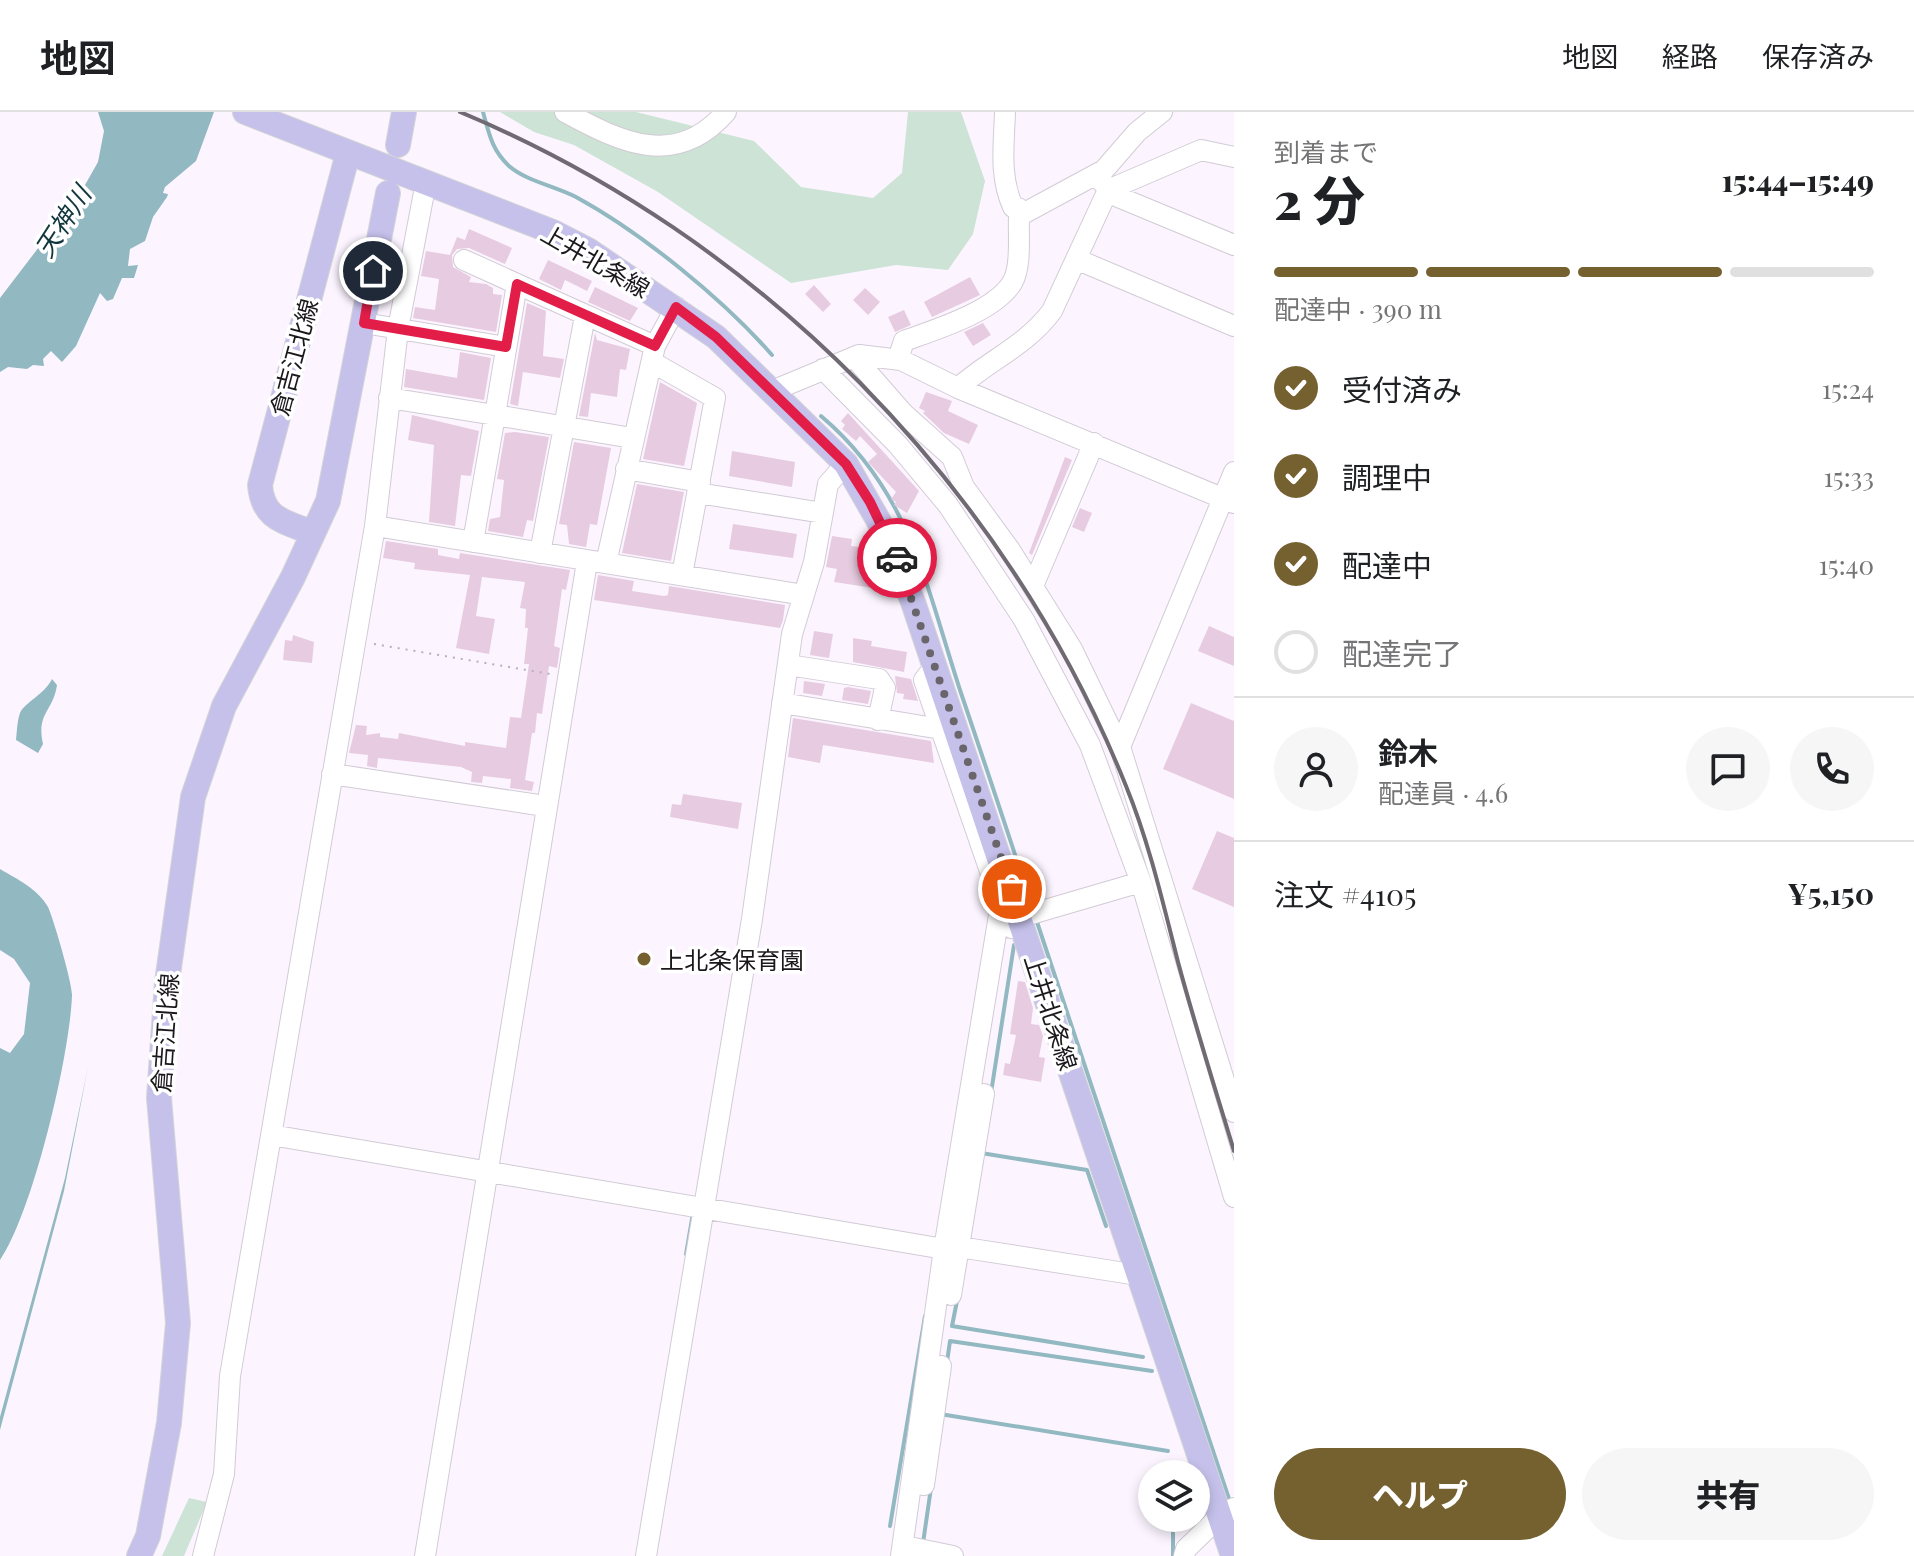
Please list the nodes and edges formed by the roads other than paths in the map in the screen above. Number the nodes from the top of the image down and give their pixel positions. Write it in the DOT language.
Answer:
graph roads {
  1 [pos="245,112"];
  2 [pos="404,112"];
  3 [pos="565,112"];
  4 [pos="726,112"];
  5 [pos="1005,112"];
  6 [pos="1129,112"];
  7 [pos="1162,112"];
  8 [pos="1137,132"];
  9 [pos="398,145"];
  10 [pos="340,150"];
  11 [pos="1234,157"];
  12 [pos="426,182"];
  13 [pos="1102,182"];
  14 [pos="388,193"];
  15 [pos="1019,216"];
  16 [pos="1234,245"];
  17 [pos="1076,259"];
  18 [pos="464,260"];
  19 [pos="517,284"];
  20 [pos="676,307"];
  21 [pos="585,316"];
  22 [pos="364,323"];
  23 [pos="1234,326"];
  24 [pos="398,329"];
  25 [pos="506,347"];
  26 [pos="654,354"];
  27 [pos="854,357"];
  28 [pos="898,359"];
  29 [pos="823,369"];
  30 [pos="958,388"];
  31 [pos="772,391"];
  32 [pos="389,398"];
  33 [pos="495,415"];
  34 [pos="563,427"];
  35 [pos="632,438"];
  36 [pos="1094,443"];
  37 [pos="846,464"];
  38 [pos="626,469"];
  39 [pos="1234,472"];
  40 [pos="699,488"];
  41 [pos="1228,500"];
  42 [pos="823,513"];
  43 [pos="375,526"];
  44 [pos="313,533"];
  45 [pos="473,542"];
  46 [pos="540,553"];
  47 [pos="597,562"];
  48 [pos="682,575"];
  49 [pos="1033,586"];
  50 [pos="804,595"];
  51 [pos="788,665"];
  52 [pos="935,666"];
  53 [pos="782,703"];
  54 [pos="878,720"];
  55 [pos="941,729"];
  56 [pos="1120,747"];
  57 [pos="332,774"];
  58 [pos="545,806"];
  59 [pos="1141,882"];
  60 [pos="1011,917"];
  61 [pos="1234,1112"];
  62 [pos="271,1135"];
  63 [pos="487,1171"];
  64 [pos="1234,1197"];
  65 [pos="703,1209"];
  66 [pos="951,1248"];
  67 [pos="1138,1275"];
  68 [pos="1226,1513"];
  69 [pos="909,1553"];
  70 [pos="139,1556"];
  71 [pos="203,1556"];
  72 [pos="425,1556"];
  73 [pos="646,1556"];
  74 [pos="953,1556"];
  75 [pos="1184,1556"];
  76 [pos="1233,1556"];
  1 -- 10 [label="main road, 上井北条線"];
  2 -- 9 [label="main road"];
  3 -- 4 [label="street"];
  5 -- 15 [label="street"];
  6 -- 8 [label="street"];
  7 -- 8 [label="street"];
  8 -- 13 [label="street"];
  10 -- 12 [label="main road, 上井北条線"];
  10 -- 44 [label="main road, 倉吉江北線"];
  11 -- 13 [label="street"];
  12 -- 20 [label="main road, 上井北条線"];
  12 -- 24 [label="street"];
  13 -- 15 [label="street"];
  13 -- 16 [label="street"];
  13 -- 17 [label="street"];
  14 -- 22 [label="main road, 倉吉江北線"];
  15 -- 28 [label="street"];
  17 -- 23 [label="street"];
  17 -- 30 [label="street"];
  18 -- 19 [label="street"];
  19 -- 21 [label="street"];
  19 -- 25 [label="street"];
  20 -- 26 [label="street"];
  20 -- 31 [label="main road, 上井北条線"];
  21 -- 26 [label="street"];
  21 -- 34 [label="street"];
  22 -- 24 [label="street"];
  22 -- 44 [label="main road, 倉吉江北線"];
  24 -- 25 [label="street"];
  24 -- 32 [label="street"];
  25 -- 33 [label="street"];
  26 -- 35 [label="street"];
  26 -- 40 [label="street"];
  27 -- 28 [label="street"];
  27 -- 29 [label="street"];
  27 -- 49 [label="street"];
  28 -- 30 [label="street"];
  29 -- 31 [label="street"];
  29 -- 59 [label="street"];
  30 -- 36 [label="street"];
  31 -- 37 [label="main road, 上井北条線"];
  32 -- 33 [label="street"];
  32 -- 43 [label="street"];
  33 -- 34 [label="street"];
  33 -- 45 [label="street"];
  34 -- 35 [label="street"];
  34 -- 46 [label="street"];
  35 -- 38 [label="street"];
  36 -- 41 [label="street"];
  36 -- 49 [label="street"];
  37 -- 42 [label="street"];
  37 -- 52 [label="main road, 上井北条線"];
  38 -- 40 [label="street"];
  38 -- 47 [label="street"];
  39 -- 41 [label="street"];
  40 -- 42 [label="street"];
  40 -- 48 [label="street"];
  41 -- 56 [label="street"];
  42 -- 50 [label="street"];
  43 -- 45 [label="street"];
  43 -- 57 [label="street"];
  44 -- 70 [label="main road, 倉吉江北線"];
  45 -- 46 [label="street"];
  46 -- 47 [label="street"];
  47 -- 48 [label="street"];
  47 -- 58 [label="street"];
  48 -- 50 [label="street"];
  49 -- 56 [label="street"];
  50 -- 51 [label="street"];
  51 -- 53 [label="street"];
  51 -- 54 [label="street"];
  52 -- 55 [label="street"];
  52 -- 60 [label="main road, 上井北条線"];
  53 -- 54 [label="street"];
  53 -- 65 [label="street"];
  54 -- 55 [label="street"];
  55 -- 60 [label="street"];
  56 -- 61 [label="street"];
  57 -- 58 [label="street"];
  57 -- 62 [label="street"];
  58 -- 63 [label="street"];
  59 -- 60 [label="street"];
  59 -- 64 [label="street"];
  60 -- 66 [label="street"];
  60 -- 67 [label="main road, 上井北条線"];
  62 -- 63 [label="street"];
  62 -- 71 [label="street"];
  63 -- 65 [label="street"];
  63 -- 72 [label="street"];
  65 -- 66 [label="street"];
  65 -- 73 [label="street"];
  66 -- 67 [label="street"];
  66 -- 69 [label="street"];
  67 -- 68 [label="main road, 上井北条線"];
  68 -- 75 [label="street"];
  68 -- 76 [label="main road, 上井北条線"];
  69 -- 74 [label="street"];
}
